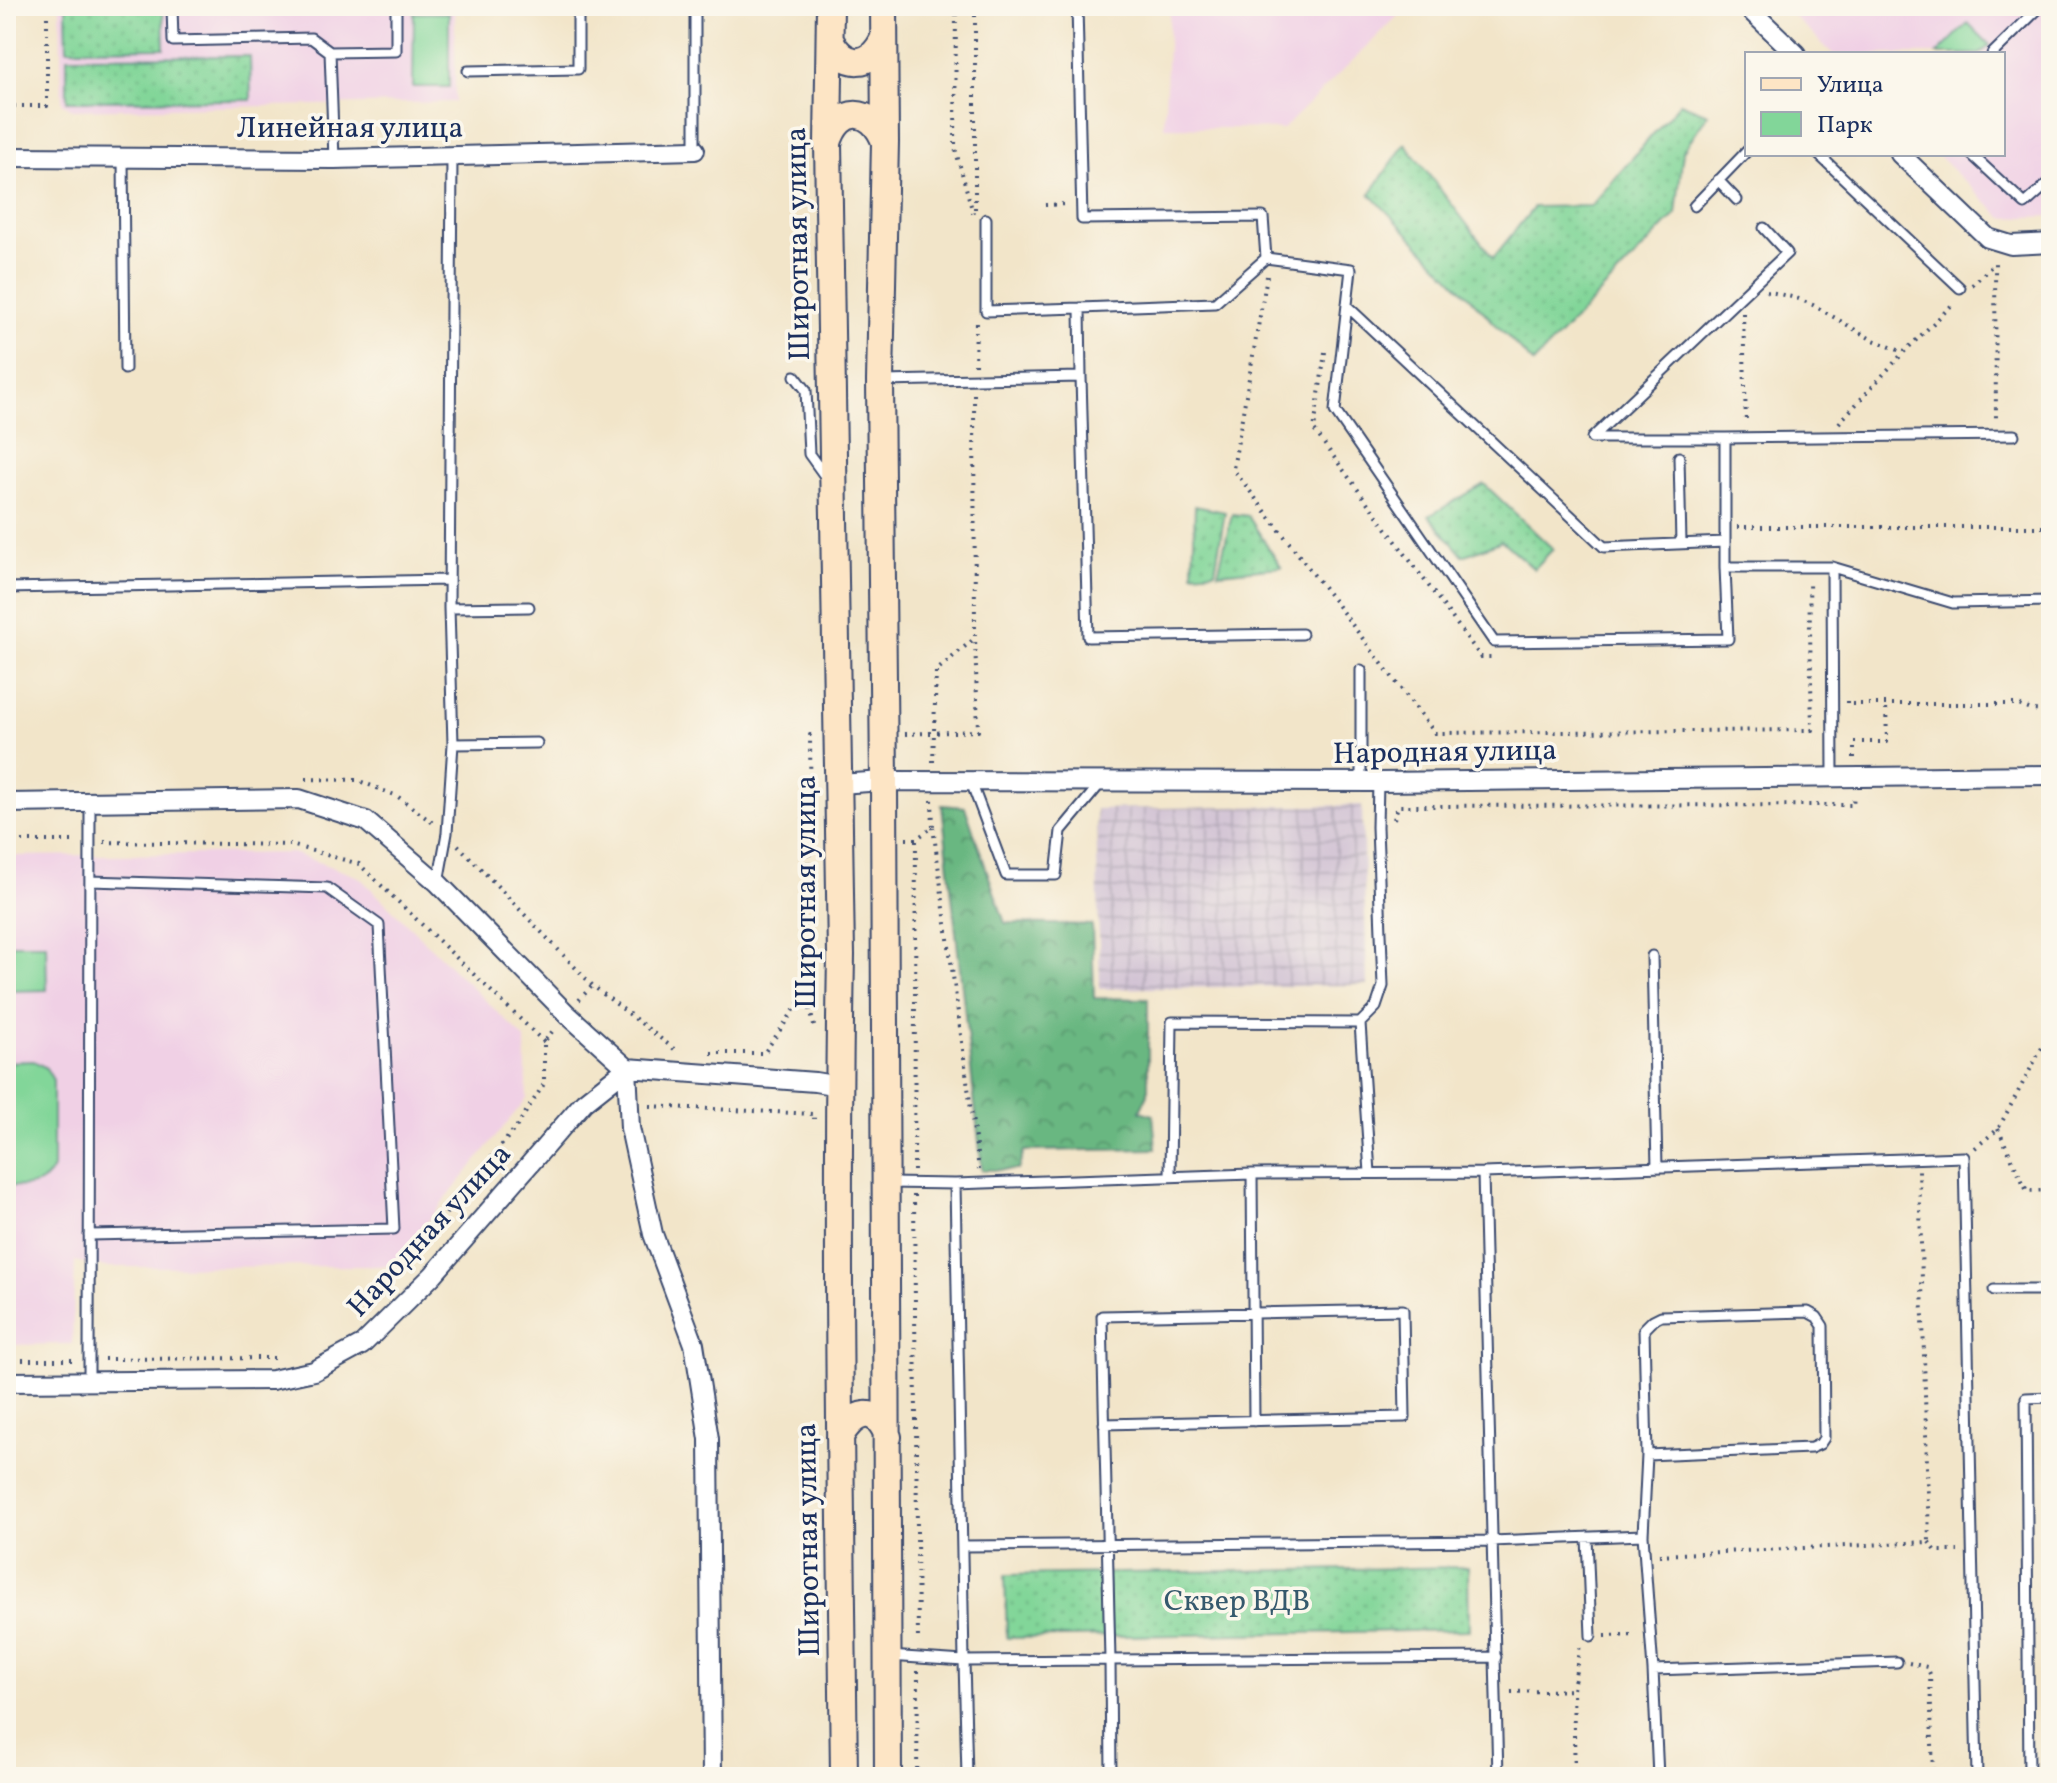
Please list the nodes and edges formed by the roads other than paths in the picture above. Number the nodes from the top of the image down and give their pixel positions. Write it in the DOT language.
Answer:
graph roads {
  1 [pos="172,6"];
  2 [pos="396,6"];
  3 [pos="578,6"];
  4 [pos="695,6"];
  5 [pos="830,6"];
  6 [pos="884,6"];
  7 [pos="1077,6"];
  8 [pos="1746,6"];
  9 [pos="2041,6"];
  10 [pos="884,38"];
  11 [pos="830,40"];
  12 [pos="330,52"];
  13 [pos="1794,52"];
  14 [pos="1994,52"];
  15 [pos="468,71"];
  16 [pos="885,142"];
  17 [pos="828,143"];
  18 [pos="695,150"];
  19 [pos="1745,153"];
  20 [pos="1820,156"];
  21 [pos="1902,156"];
  22 [pos="1973,156"];
  23 [pos="6,157"];
  24 [pos="452,157"];
  25 [pos="123,158"];
  26 [pos="334,159"];
  27 [pos="1718,180"];
  28 [pos="2051,181"];
  29 [pos="1737,200"];
  30 [pos="1694,206"];
  31 [pos="980,220"];
  32 [pos="1764,228"];
  33 [pos="2051,243"];
  34 [pos="1268,263"];
  35 [pos="1960,288"];
  36 [pos="1347,306"];
  37 [pos="1080,308"];
  38 [pos="125,369"];
  39 [pos="795,376"];
  40 [pos="1081,377"];
  41 [pos="880,381"];
  42 [pos="2014,435"];
  43 [pos="1725,438"];
  44 [pos="1679,457"];
  45 [pos="835,489"];
  46 [pos="1725,542"];
  47 [pos="1681,544"];
  48 [pos="1725,567"];
  49 [pos="1832,567"];
  50 [pos="449,580"];
  51 [pos="6,588"];
  52 [pos="2051,601"];
  53 [pos="529,607"];
  54 [pos="449,608"];
  55 [pos="1302,634"];
  56 [pos="1361,670"];
  57 [pos="537,743"];
  58 [pos="453,744"];
  59 [pos="2051,775"];
  60 [pos="1833,777"];
  61 [pos="884,781"];
  62 [pos="971,782"];
  63 [pos="1370,782"];
  64 [pos="1101,783"];
  65 [pos="839,784"];
  66 [pos="90,801"];
  67 [pos="6,803"];
  68 [pos="90,881"];
  69 [pos="438,883"];
  70 [pos="1652,956"];
  71 [pos="1360,1023"];
  72 [pos="627,1068"];
  73 [pos="827,1084"];
  74 [pos="1657,1167"];
  75 [pos="1370,1173"];
  76 [pos="1483,1173"];
  77 [pos="1252,1174"];
  78 [pos="1170,1176"];
  79 [pos="885,1183"];
  80 [pos="955,1184"];
  81 [pos="89,1235"];
  82 [pos="1994,1290"];
  83 [pos="2051,1290"];
  84 [pos="1254,1312"];
  85 [pos="840,1356"];
  86 [pos="887,1356"];
  87 [pos="89,1380"];
  88 [pos="6,1382"];
  89 [pos="2051,1397"];
  90 [pos="1254,1421"];
  91 [pos="1104,1424"];
  92 [pos="840,1437"];
  93 [pos="888,1437"];
  94 [pos="1647,1455"];
  95 [pos="1643,1535"];
  96 [pos="1587,1537"];
  97 [pos="1492,1541"];
  98 [pos="1108,1545"];
  99 [pos="963,1546"];
  100 [pos="1591,1636"];
  101 [pos="886,1656"];
  102 [pos="1496,1657"];
  103 [pos="1110,1660"];
  104 [pos="964,1661"];
  105 [pos="1897,1662"];
  106 [pos="1653,1670"];
  107 [pos="712,1777"];
  108 [pos="844,1777"];
  109 [pos="888,1777"];
  110 [pos="967,1777"];
  111 [pos="1111,1777"];
  112 [pos="1498,1777"];
  113 [pos="1658,1777"];
  114 [pos="1977,1777"];
  115 [pos="2029,1777"];
  1 -- 12 [label="lane"];
  2 -- 12 [label="lane"];
  3 -- 15 [label="lane"];
  4 -- 18 [label="lane"];
  5 -- 11 [label="main road, Широтная улица"];
  6 -- 10 [label="main road"];
  7 -- 34 [label="lane"];
  8 -- 13 [label="street"];
  9 -- 14 [label="lane"];
  10 -- 11 [label="main road"];
  10 -- 16 [label="main road"];
  11 -- 17 [label="main road, Широтная улица"];
  12 -- 26 [label="lane"];
  16 -- 17 [label="main road"];
  16 -- 41 [label="main road"];
  17 -- 45 [label="main road, Широтная улица"];
  18 -- 24 [label="street, Линейная улица"];
  19 -- 27 [label="lane"];
  20 -- 35 [label="lane"];
  21 -- 33 [label="street"];
  22 -- 28 [label="lane"];
  23 -- 25 [label="street, Линейная улица"];
  24 -- 26 [label="street, Линейная улица"];
  24 -- 50 [label="lane"];
  25 -- 26 [label="street, Линейная улица"];
  25 -- 38 [label="lane"];
  27 -- 29 [label="lane"];
  27 -- 30 [label="lane"];
  31 -- 37 [label="lane"];
  32 -- 43 [label="lane"];
  34 -- 36 [label="lane"];
  34 -- 37 [label="lane"];
  36 -- 47 [label="lane"];
  36 -- 48 [label="lane"];
  37 -- 40 [label="lane"];
  39 -- 45 [label="lane"];
  40 -- 41 [label="lane"];
  40 -- 55 [label="lane"];
  41 -- 61 [label="main road"];
  42 -- 43 [label="lane"];
  43 -- 46 [label="lane"];
  44 -- 47 [label="lane"];
  45 -- 65 [label="main road, Широтная улица"];
  46 -- 47 [label="lane"];
  46 -- 48 [label="lane"];
  48 -- 49 [label="lane"];
  49 -- 52 [label="lane"];
  49 -- 60 [label="lane"];
  50 -- 51 [label="lane"];
  50 -- 54 [label="lane"];
  53 -- 54 [label="lane"];
  54 -- 58 [label="lane"];
  56 -- 63 [label="lane"];
  57 -- 58 [label="lane"];
  58 -- 69 [label="lane"];
  59 -- 60 [label="street, Народная улица"];
  60 -- 63 [label="street, Народная улица"];
  61 -- 62 [label="street, Народная улица"];
  61 -- 65 [label="street, Народная улица"];
  61 -- 79 [label="main road"];
  62 -- 64 [label="street, Народная улица"];
  62 -- 64 [label="lane"];
  63 -- 64 [label="street, Народная улица"];
  63 -- 71 [label="lane"];
  65 -- 73 [label="main road, Широтная улица"];
  66 -- 67 [label="street"];
  66 -- 68 [label="lane"];
  66 -- 69 [label="street"];
  68 -- 81 [label="lane"];
  68 -- 81 [label="lane"];
  69 -- 72 [label="street"];
  70 -- 74 [label="lane"];
  71 -- 75 [label="lane"];
  71 -- 78 [label="lane"];
  72 -- 73 [label="street"];
  72 -- 87 [label="street, Народная улица"];
  72 -- 107 [label="street"];
  73 -- 85 [label="main road, Широтная улица"];
  74 -- 76 [label="lane"];
  74 -- 114 [label="lane"];
  75 -- 76 [label="lane"];
  75 -- 77 [label="lane"];
  76 -- 97 [label="lane"];
  77 -- 78 [label="lane"];
  77 -- 84 [label="lane"];
  78 -- 80 [label="lane"];
  79 -- 80 [label="lane"];
  79 -- 86 [label="main road"];
  80 -- 99 [label="lane"];
  81 -- 87 [label="lane"];
  82 -- 83 [label="lane"];
  84 -- 90 [label="lane"];
  84 -- 90 [label="lane"];
  84 -- 91 [label="lane"];
  85 -- 86 [label="main road"];
  85 -- 92 [label="main road, Широтная улица"];
  86 -- 93 [label="main road"];
  87 -- 88 [label="street, Народная улица"];
  89 -- 115 [label="lane"];
  90 -- 91 [label="lane"];
  91 -- 98 [label="lane"];
  92 -- 93 [label="main road"];
  92 -- 108 [label="main road, Широтная улица"];
  93 -- 101 [label="main road"];
  94 -- 94 [label="lane"];
  94 -- 95 [label="lane"];
  95 -- 96 [label="lane"];
  95 -- 106 [label="lane"];
  96 -- 97 [label="lane"];
  96 -- 100 [label="lane"];
  97 -- 98 [label="lane"];
  97 -- 102 [label="lane"];
  98 -- 99 [label="lane"];
  98 -- 103 [label="lane"];
  99 -- 104 [label="lane"];
  101 -- 104 [label="lane"];
  101 -- 109 [label="main road"];
  102 -- 103 [label="lane"];
  102 -- 112 [label="lane"];
  103 -- 104 [label="lane"];
  103 -- 111 [label="lane"];
  104 -- 110 [label="lane"];
  105 -- 106 [label="lane"];
  106 -- 113 [label="lane"];
}
